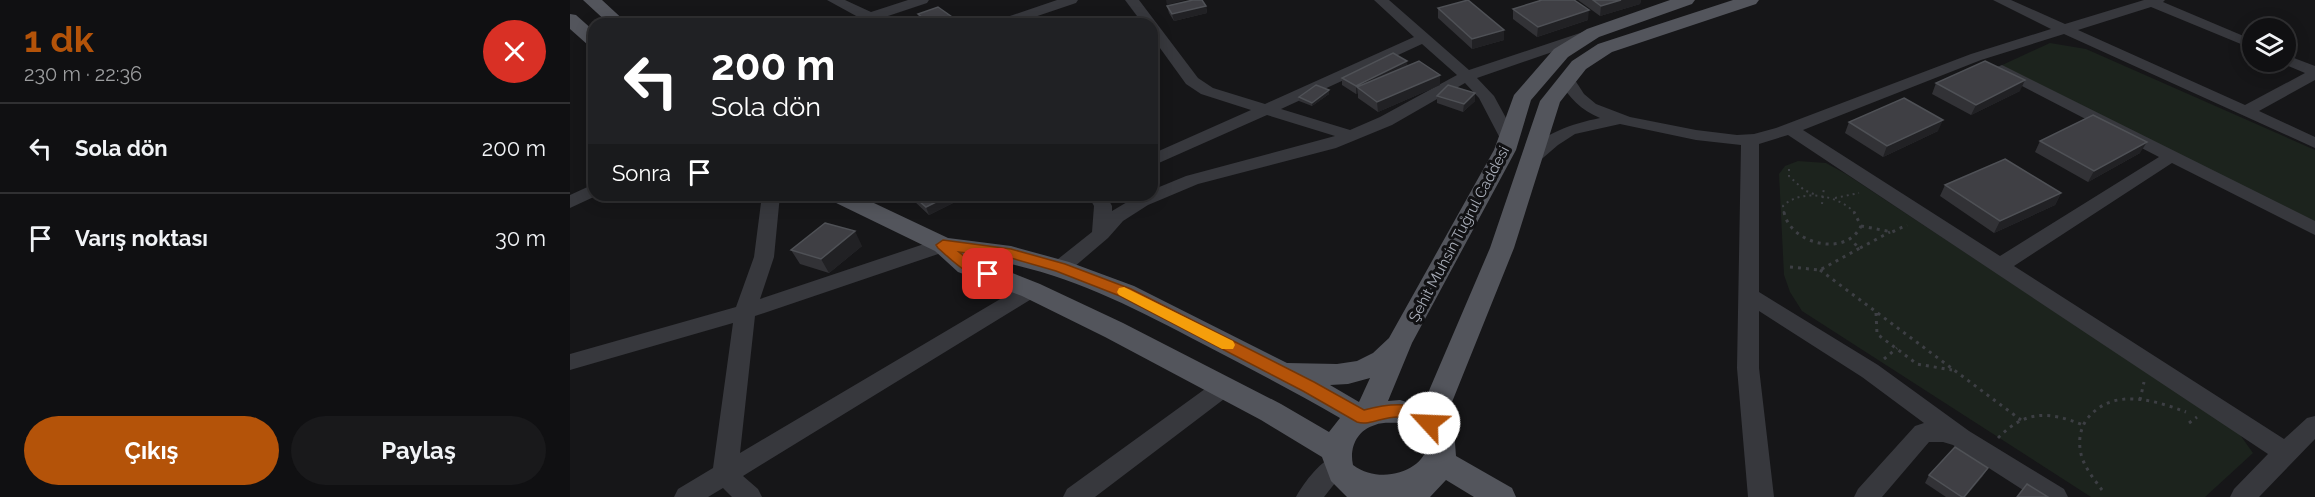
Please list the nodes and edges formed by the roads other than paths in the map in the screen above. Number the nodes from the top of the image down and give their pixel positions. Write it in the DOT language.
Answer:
graph roads {
  1 [pos="592,0"];
  2 [pos="834,0"];
  3 [pos="922,0"];
  4 [pos="1071,0"];
  5 [pos="1132,0"];
  6 [pos="1381,0"];
  7 [pos="1686,0"];
  8 [pos="1749,0"];
  9 [pos="2000,0"];
  10 [pos="2154,1"];
  11 [pos="1661,3"];
  12 [pos="868,17"];
  13 [pos="612,18"];
  14 [pos="1018,18"];
  15 [pos="1146,18"];
  16 [pos="572,24"];
  17 [pos="2066,30"];
  18 [pos="1593,33"];
  19 [pos="1158,35"];
  20 [pos="588,36"];
  21 [pos="1423,38"];
  22 [pos="2242,40"];
  23 [pos="1976,57"];
  24 [pos="2296,64"];
  25 [pos="2315,73"];
  26 [pos="1467,76"];
  27 [pos="1567,80"];
  28 [pos="1261,110"];
  29 [pos="2245,112"];
  30 [pos="1619,120"];
  31 [pos="1790,129"];
  32 [pos="1350,135"];
  33 [pos="1509,140"];
  34 [pos="1750,140"];
  35 [pos="2315,142"];
  36 [pos="2170,157"];
  37 [pos="1158,158"];
  38 [pos="1531,159"];
  39 [pos="588,193"];
  40 [pos="1158,194"];
  41 [pos="770,201"];
  42 [pos="850,201"];
  43 [pos="1100,201"];
  44 [pos="1141,201"];
  45 [pos="570,202"];
  46 [pos="2315,229"];
  47 [pos="1101,234"];
  48 [pos="943,245"];
  49 [pos="1999,266"];
  50 [pos="1060,268"];
  51 [pos="1031,290"];
  52 [pos="1749,295"];
  53 [pos="745,312"];
  54 [pos="1399,344"];
  55 [pos="570,362"];
  56 [pos="1276,370"];
  57 [pos="1224,387"];
  58 [pos="1365,416"];
  59 [pos="1429,423"];
  60 [pos="2315,425"];
  61 [pos="1961,438"];
  62 [pos="2285,452"];
  63 [pos="1441,462"];
  64 [pos="1342,473"];
  65 [pos="725,474"];
  66 [pos="1409,495"];
  67 [pos="687,497"];
  68 [pos="749,497"];
  69 [pos="1076,497"];
  70 [pos="1309,497"];
  71 [pos="1501,497"];
  72 [pos="1761,497"];
  73 [pos="1867,497"];
  74 [pos="2055,497"];
  75 [pos="2243,497"];
  1 -- 13 [label="main road"];
  2 -- 12 [label="street"];
  3 -- 12 [label="street"];
  4 -- 14 [label="street"];
  5 -- 15 [label="street"];
  6 -- 21 [label="street"];
  7 -- 11 [label="main road, Şehit Muhsin Tuğrul Caddesi"];
  8 -- 27 [label="main road, Şehit Muhsin Tuğrul Caddesi"];
  9 -- 17 [label="street"];
  10 -- 17 [label="street"];
  10 -- 22 [label="street"];
  11 -- 18 [label="main road, Şehit Muhsin Tuğrul Caddesi"];
  16 -- 20 [label="main road"];
  17 -- 23 [label="street"];
  17 -- 29 [label="street"];
  18 -- 26 [label="street"];
  18 -- 33 [label="main road, Şehit Muhsin Tuğrul Caddesi"];
  19 -- 28 [label="street"];
  21 -- 26 [label="street"];
  21 -- 28 [label="street"];
  23 -- 31 [label="street"];
  23 -- 36 [label="street"];
  24 -- 25 [label="street"];
  25 -- 29 [label="street"];
  26 -- 32 [label="street"];
  26 -- 33 [label="street"];
  27 -- 30 [label="street"];
  27 -- 38 [label="main road, Şehit Muhsin Tuğrul Caddesi"];
  28 -- 32 [label="street"];
  28 -- 37 [label="street"];
  29 -- 35 [label="street"];
  30 -- 34 [label="street"];
  30 -- 38 [label="street"];
  31 -- 34 [label="street"];
  31 -- 49 [label="street"];
  32 -- 40 [label="street"];
  33 -- 54 [label="main road, Şehit Muhsin Tuğrul Caddesi"];
  34 -- 52 [label="street"];
  36 -- 46 [label="street"];
  36 -- 49 [label="street"];
  38 -- 59 [label="main road, Şehit Muhsin Tuğrul Caddesi"];
  39 -- 45 [label="street"];
  41 -- 53 [label="street"];
  42 -- 48 [label="main road"];
  43 -- 47 [label="street"];
  44 -- 47 [label="street"];
  47 -- 50 [label="street"];
  48 -- 50 [label="main road"];
  48 -- 51 [label="main road"];
  48 -- 53 [label="street"];
  49 -- 62 [label="street"];
  50 -- 56 [label="main road"];
  51 -- 57 [label="main road"];
  51 -- 65 [label="street"];
  52 -- 61 [label="street"];
  52 -- 72 [label="street"];
  53 -- 55 [label="street"];
  53 -- 65 [label="street"];
  54 -- 56 [label="main road"];
  54 -- 58 [label="main road, Şehit Muhsin Tuğrul Caddesi"];
  56 -- 58 [label="main road"];
  57 -- 64 [label="main road"];
  57 -- 69 [label="street"];
  58 -- 59 [label="main road"];
  58 -- 64 [label="main road"];
  59 -- 63 [label="main road"];
  60 -- 62 [label="street"];
  61 -- 73 [label="street"];
  61 -- 74 [label="street"];
  62 -- 75 [label="street"];
  63 -- 66 [label="main road"];
  63 -- 71 [label="main road"];
  64 -- 66 [label="main road"];
  64 -- 70 [label="street"];
  65 -- 67 [label="street"];
  65 -- 68 [label="street"];
}
